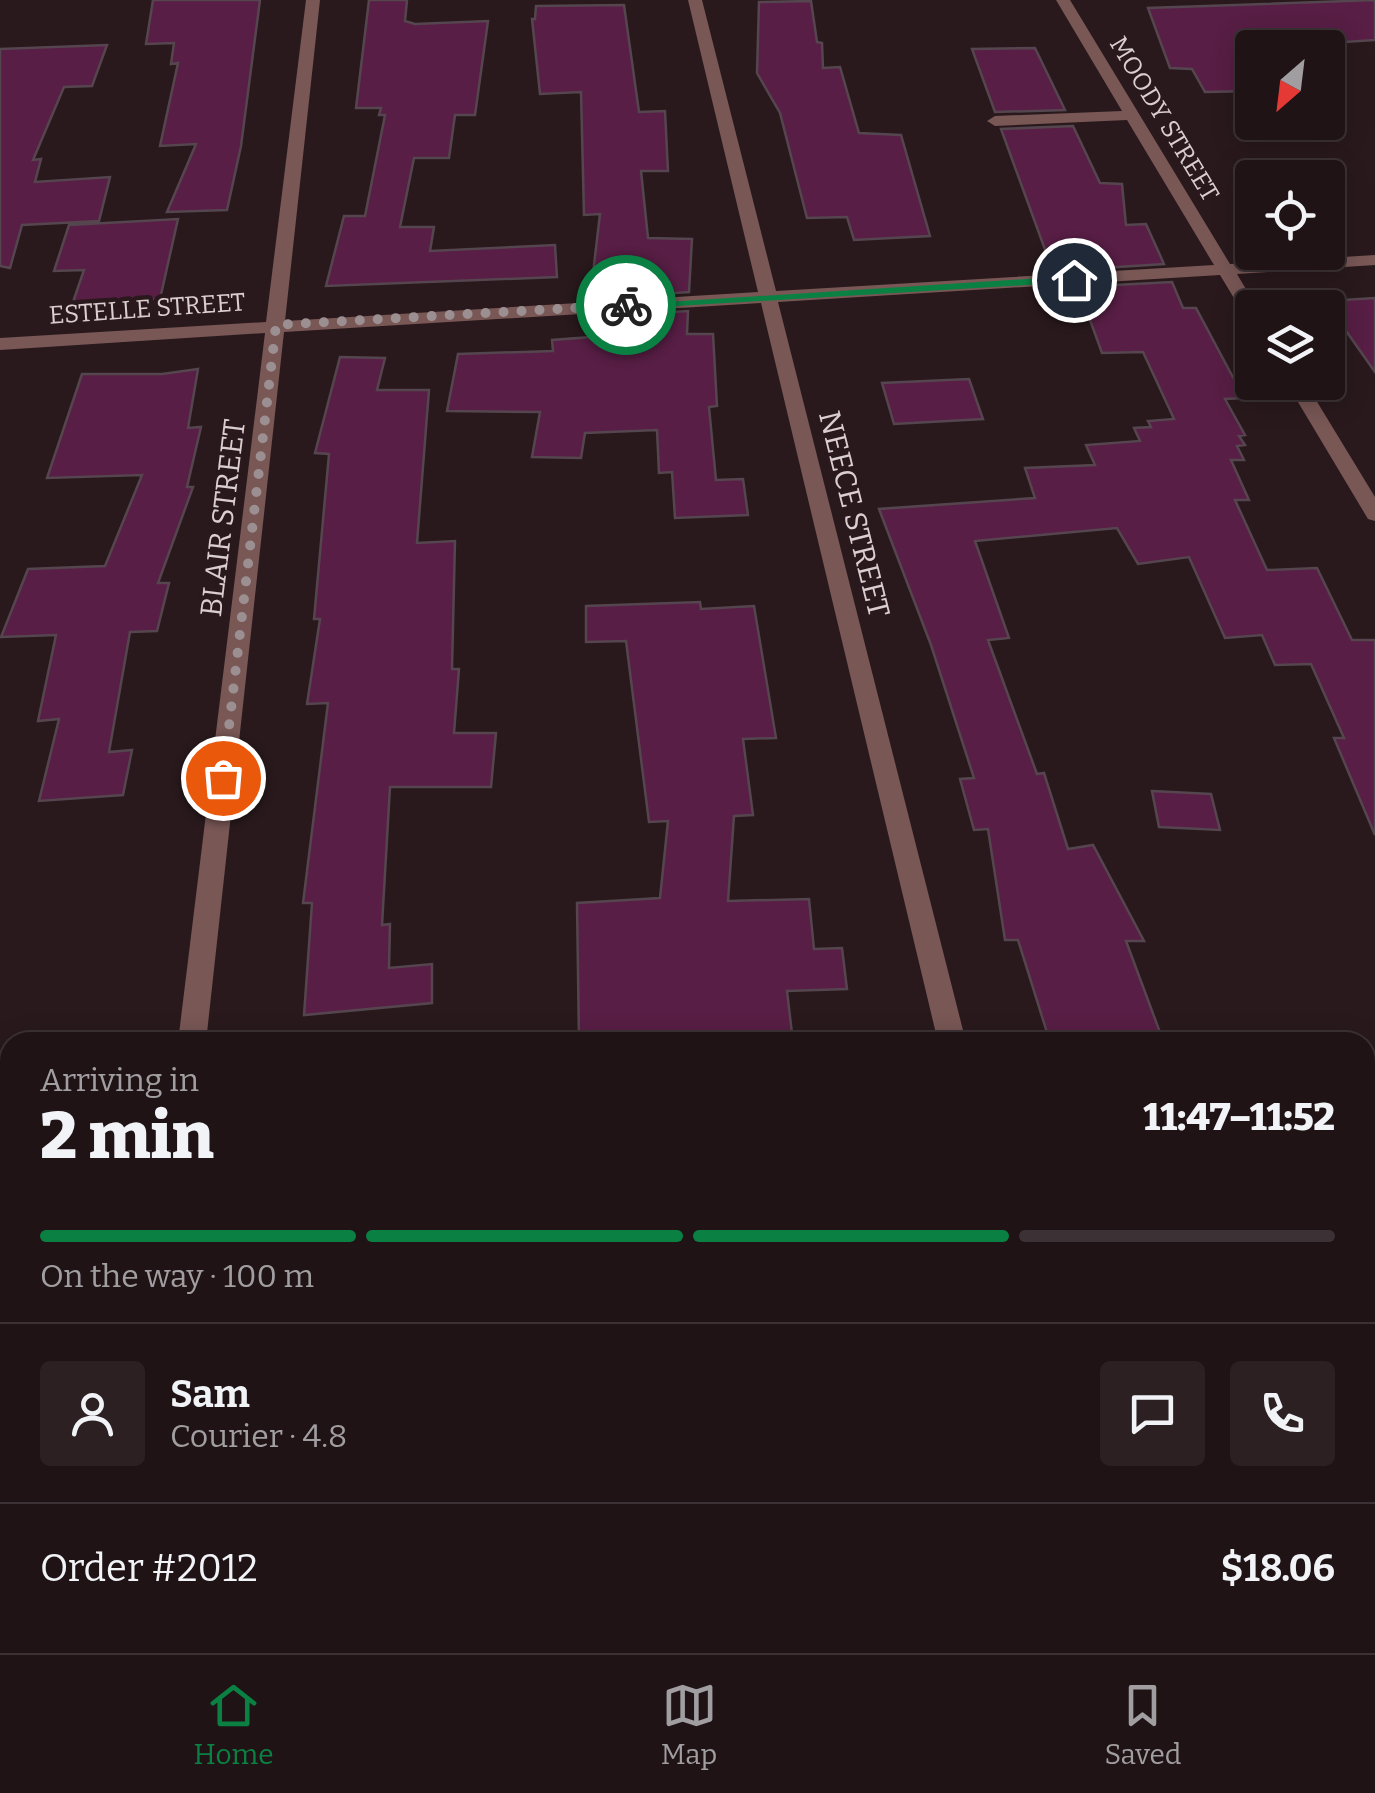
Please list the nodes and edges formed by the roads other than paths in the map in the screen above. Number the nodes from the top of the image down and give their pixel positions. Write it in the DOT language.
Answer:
graph roads {
  1 [pos="314,0"];
  2 [pos="695,0"];
  3 [pos="1063,0"];
  4 [pos="1132,115"];
  5 [pos="995,121"];
  6 [pos="1375,260"];
  7 [pos="1226,271"];
  8 [pos="1237,290"];
  9 [pos="770,297"];
  10 [pos="276,325"];
  11 [pos="0,344"];
  12 [pos="1305,400"];
  13 [pos="1375,514"];
  14 [pos="193,1032"];
  15 [pos="950,1032"];
  1 -- 10 [label="street, BLAIR STREET"];
  2 -- 9 [label="street, NEECE STREET"];
  3 -- 4 [label="street, MOODY STREET"];
  4 -- 5 [label="street"];
  4 -- 7 [label="street, MOODY STREET"];
  6 -- 7 [label="street, ESTELLE STREET"];
  7 -- 8 [label="street, MOODY STREET"];
  7 -- 9 [label="street, ESTELLE STREET"];
  9 -- 10 [label="street, ESTELLE STREET"];
  9 -- 15 [label="street, NEECE STREET"];
  10 -- 11 [label="street, ESTELLE STREET"];
  10 -- 14 [label="street, BLAIR STREET"];
  12 -- 13 [label="street"];
}
